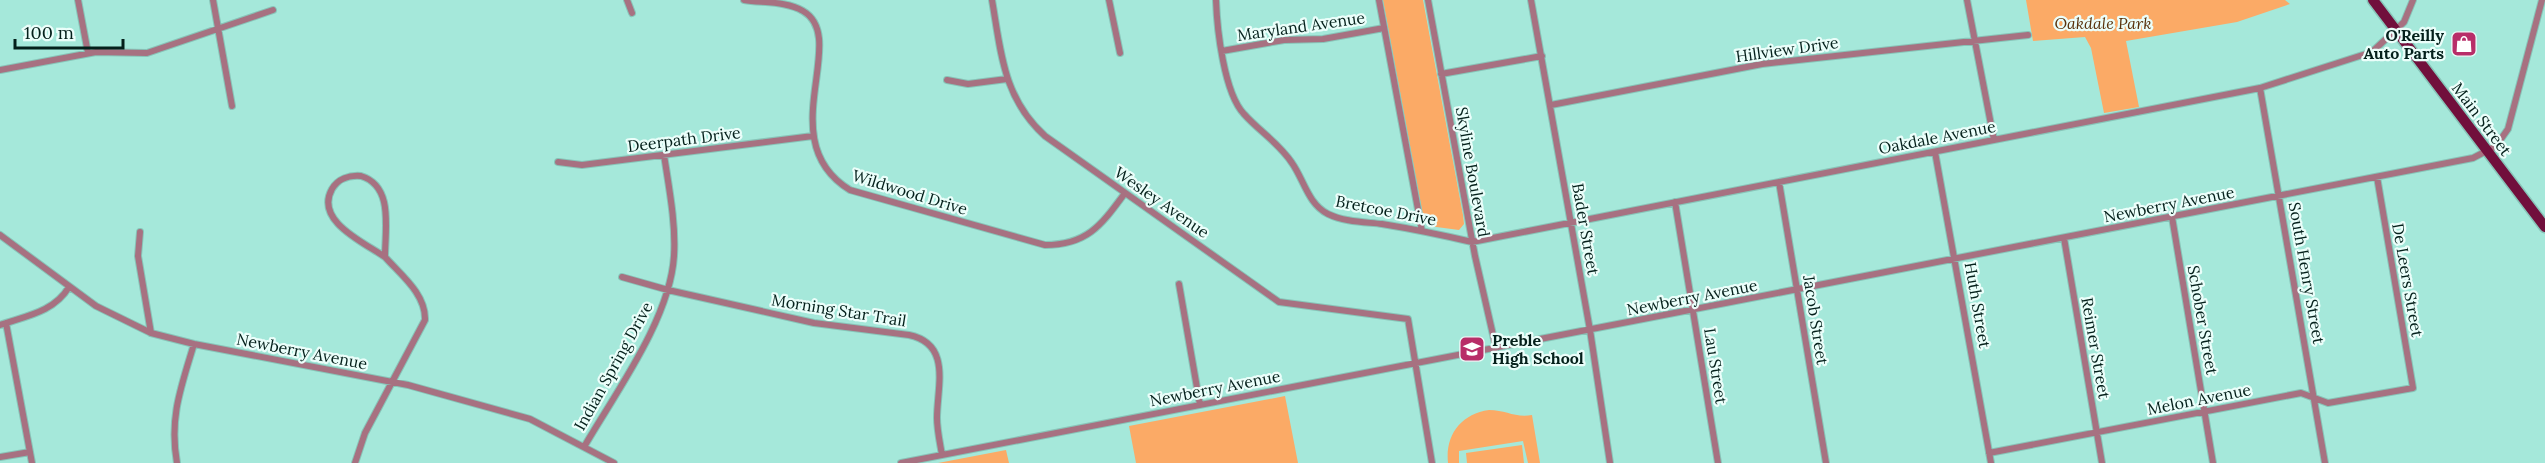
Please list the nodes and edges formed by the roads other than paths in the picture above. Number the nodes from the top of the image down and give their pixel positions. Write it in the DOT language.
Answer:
graph roads {
  1 [pos="78,0"];
  2 [pos="213,0"];
  3 [pos="627,0"];
  4 [pos="744,0"];
  5 [pos="992,0"];
  6 [pos="1109,0"];
  7 [pos="1216,0"];
  8 [pos="1379,0"];
  9 [pos="1428,0"];
  10 [pos="1531,0"];
  11 [pos="1967,0"];
  12 [pos="2373,0"];
  13 [pos="2413,0"];
  14 [pos="2542,0"];
  15 [pos="273,10"];
  16 [pos="632,12"];
  17 [pos="1384,28"];
  18 [pos="218,29"];
  19 [pos="2396,31"];
  20 [pos="2028,35"];
  21 [pos="1974,40"];
  22 [pos="1222,51"];
  23 [pos="1120,52"];
  24 [pos="88,53"];
  25 [pos="1542,56"];
  26 [pos="0,70"];
  27 [pos="1441,74"];
  28 [pos="1007,79"];
  29 [pos="947,80"];
  30 [pos="2260,88"];
  31 [pos="1551,105"];
  32 [pos="232,106"];
  33 [pos="813,136"];
  34 [pos="1994,140"];
  35 [pos="2487,151"];
  36 [pos="1935,152"];
  37 [pos="664,155"];
  38 [pos="558,162"];
  39 [pos="2377,177"];
  40 [pos="1779,182"];
  41 [pos="1125,193"];
  42 [pos="2280,196"];
  43 [pos="1675,202"];
  44 [pos="2172,217"];
  45 [pos="1571,222"];
  46 [pos="2545,227"];
  47 [pos="1422,231"];
  48 [pos="140,232"];
  49 [pos="0,235"];
  50 [pos="2064,238"];
  51 [pos="1472,242"];
  52 [pos="385,257"];
  53 [pos="1956,259"];
  54 [pos="622,277"];
  55 [pos="1179,284"];
  56 [pos="69,287"];
  57 [pos="668,290"];
  58 [pos="1797,290"];
  59 [pos="1693,310"];
  60 [pos="3,324"];
  61 [pos="1590,330"];
  62 [pos="151,333"];
  63 [pos="194,344"];
  64 [pos="1496,348"];
  65 [pos="1415,363"];
  66 [pos="393,382"];
  67 [pos="2413,388"];
  68 [pos="2314,398"];
  69 [pos="1200,405"];
  70 [pos="2205,411"];
  71 [pos="2097,432"];
  72 [pos="584,447"];
  73 [pos="30,452"];
  74 [pos="1989,453"];
  75 [pos="942,455"];
  76 [pos="0,457"];
  77 [pos="32,463"];
  78 [pos="177,463"];
  79 [pos="355,463"];
  80 [pos="614,463"];
  81 [pos="901,463"];
  82 [pos="1432,463"];
  83 [pos="1610,463"];
  84 [pos="1718,463"];
  85 [pos="1826,463"];
  86 [pos="1991,463"];
  87 [pos="2102,463"];
  88 [pos="2213,463"];
  89 [pos="2325,463"];
  1 -- 24 [label="street"];
  2 -- 18 [label="street"];
  3 -- 16 [label="street"];
  4 -- 33 [label="street, Wildwood Drive"];
  5 -- 28 [label="street, Wesley Avenue"];
  6 -- 23 [label="street"];
  7 -- 22 [label="street, Bretcoe Drive"];
  8 -- 17 [label="street"];
  9 -- 27 [label="street, Skyline Boulevard"];
  10 -- 25 [label="street, Bader Street"];
  11 -- 21 [label="street"];
  12 -- 19 [label="main road, Main Street"];
  13 -- 19 [label="street, Oakdale Avenue"];
  14 -- 35 [label="street"];
  15 -- 18 [label="street"];
  17 -- 22 [label="street, Maryland Avenue"];
  17 -- 47 [label="street"];
  18 -- 24 [label="street"];
  18 -- 32 [label="street"];
  19 -- 30 [label="street, Oakdale Avenue"];
  19 -- 35 [label="main road, Main Street"];
  20 -- 21 [label="street, Hillview Drive"];
  21 -- 31 [label="street, Hillview Drive"];
  21 -- 34 [label="street"];
  22 -- 47 [label="street, Bretcoe Drive"];
  24 -- 26 [label="street"];
  25 -- 27 [label="street"];
  25 -- 31 [label="street, Bader Street"];
  27 -- 51 [label="street, Skyline Boulevard"];
  28 -- 29 [label="street"];
  28 -- 41 [label="street, Wesley Avenue"];
  30 -- 34 [label="street, Oakdale Avenue"];
  30 -- 42 [label="street, South Henry Street"];
  31 -- 45 [label="street, Bader Street"];
  33 -- 37 [label="street, Deerpath Drive"];
  33 -- 41 [label="street, Wildwood Drive"];
  34 -- 36 [label="street, Oakdale Avenue"];
  35 -- 39 [label="street, Newberry Avenue"];
  35 -- 46 [label="main road, Main Street"];
  36 -- 40 [label="street, Oakdale Avenue"];
  36 -- 53 [label="street, Huth Street"];
  37 -- 38 [label="street, Deerpath Drive"];
  37 -- 57 [label="street, Indian Spring Drive"];
  39 -- 42 [label="street, Newberry Avenue"];
  39 -- 67 [label="street, De Leers Street"];
  40 -- 43 [label="street, Oakdale Avenue"];
  40 -- 58 [label="street, Jacob Street"];
  41 -- 65 [label="street, Wesley Avenue"];
  42 -- 44 [label="street, Newberry Avenue"];
  42 -- 68 [label="street, South Henry Street"];
  43 -- 45 [label="street, Oakdale Avenue"];
  43 -- 59 [label="street, Lau Street"];
  44 -- 50 [label="street, Newberry Avenue"];
  44 -- 70 [label="street, Schober Street"];
  45 -- 51 [label="street, Oakdale Avenue"];
  45 -- 61 [label="street, Bader Street"];
  47 -- 51 [label="street, Bretcoe Drive"];
  48 -- 62 [label="street"];
  49 -- 56 [label="street, Newberry Avenue"];
  50 -- 53 [label="street, Newberry Avenue"];
  50 -- 71 [label="street, Reimer Street"];
  51 -- 64 [label="street, Skyline Boulevard"];
  52 -- 52 [label="street"];
  52 -- 66 [label="street"];
  53 -- 58 [label="street, Newberry Avenue"];
  53 -- 74 [label="street, Huth Street"];
  54 -- 57 [label="street, Morning Star Trail"];
  55 -- 69 [label="street"];
  56 -- 60 [label="street"];
  56 -- 62 [label="street, Newberry Avenue"];
  57 -- 72 [label="street, Indian Spring Drive"];
  57 -- 75 [label="street, Morning Star Trail"];
  58 -- 59 [label="street, Newberry Avenue"];
  58 -- 85 [label="street, Jacob Street"];
  59 -- 61 [label="street, Newberry Avenue"];
  59 -- 84 [label="street, Lau Street"];
  60 -- 73 [label="street"];
  61 -- 64 [label="street, Newberry Avenue"];
  61 -- 83 [label="street, Bader Street"];
  62 -- 63 [label="street, Newberry Avenue"];
  63 -- 66 [label="street, Newberry Avenue"];
  63 -- 78 [label="street"];
  64 -- 65 [label="street, Newberry Avenue"];
  65 -- 69 [label="street, Newberry Avenue"];
  65 -- 82 [label="street"];
  66 -- 72 [label="street, Newberry Avenue"];
  66 -- 79 [label="street"];
  67 -- 68 [label="street, Melon Avenue"];
  68 -- 70 [label="street, Melon Avenue"];
  68 -- 89 [label="street, South Henry Street"];
  69 -- 75 [label="street, Newberry Avenue"];
  70 -- 71 [label="street, Melon Avenue"];
  70 -- 88 [label="street, Schober Street"];
  71 -- 74 [label="street, Melon Avenue"];
  71 -- 87 [label="street, Reimer Street"];
  72 -- 80 [label="street, Newberry Avenue"];
  73 -- 76 [label="street"];
  73 -- 77 [label="street"];
  74 -- 86 [label="street, Huth Street"];
  75 -- 81 [label="street, Newberry Avenue"];
}
